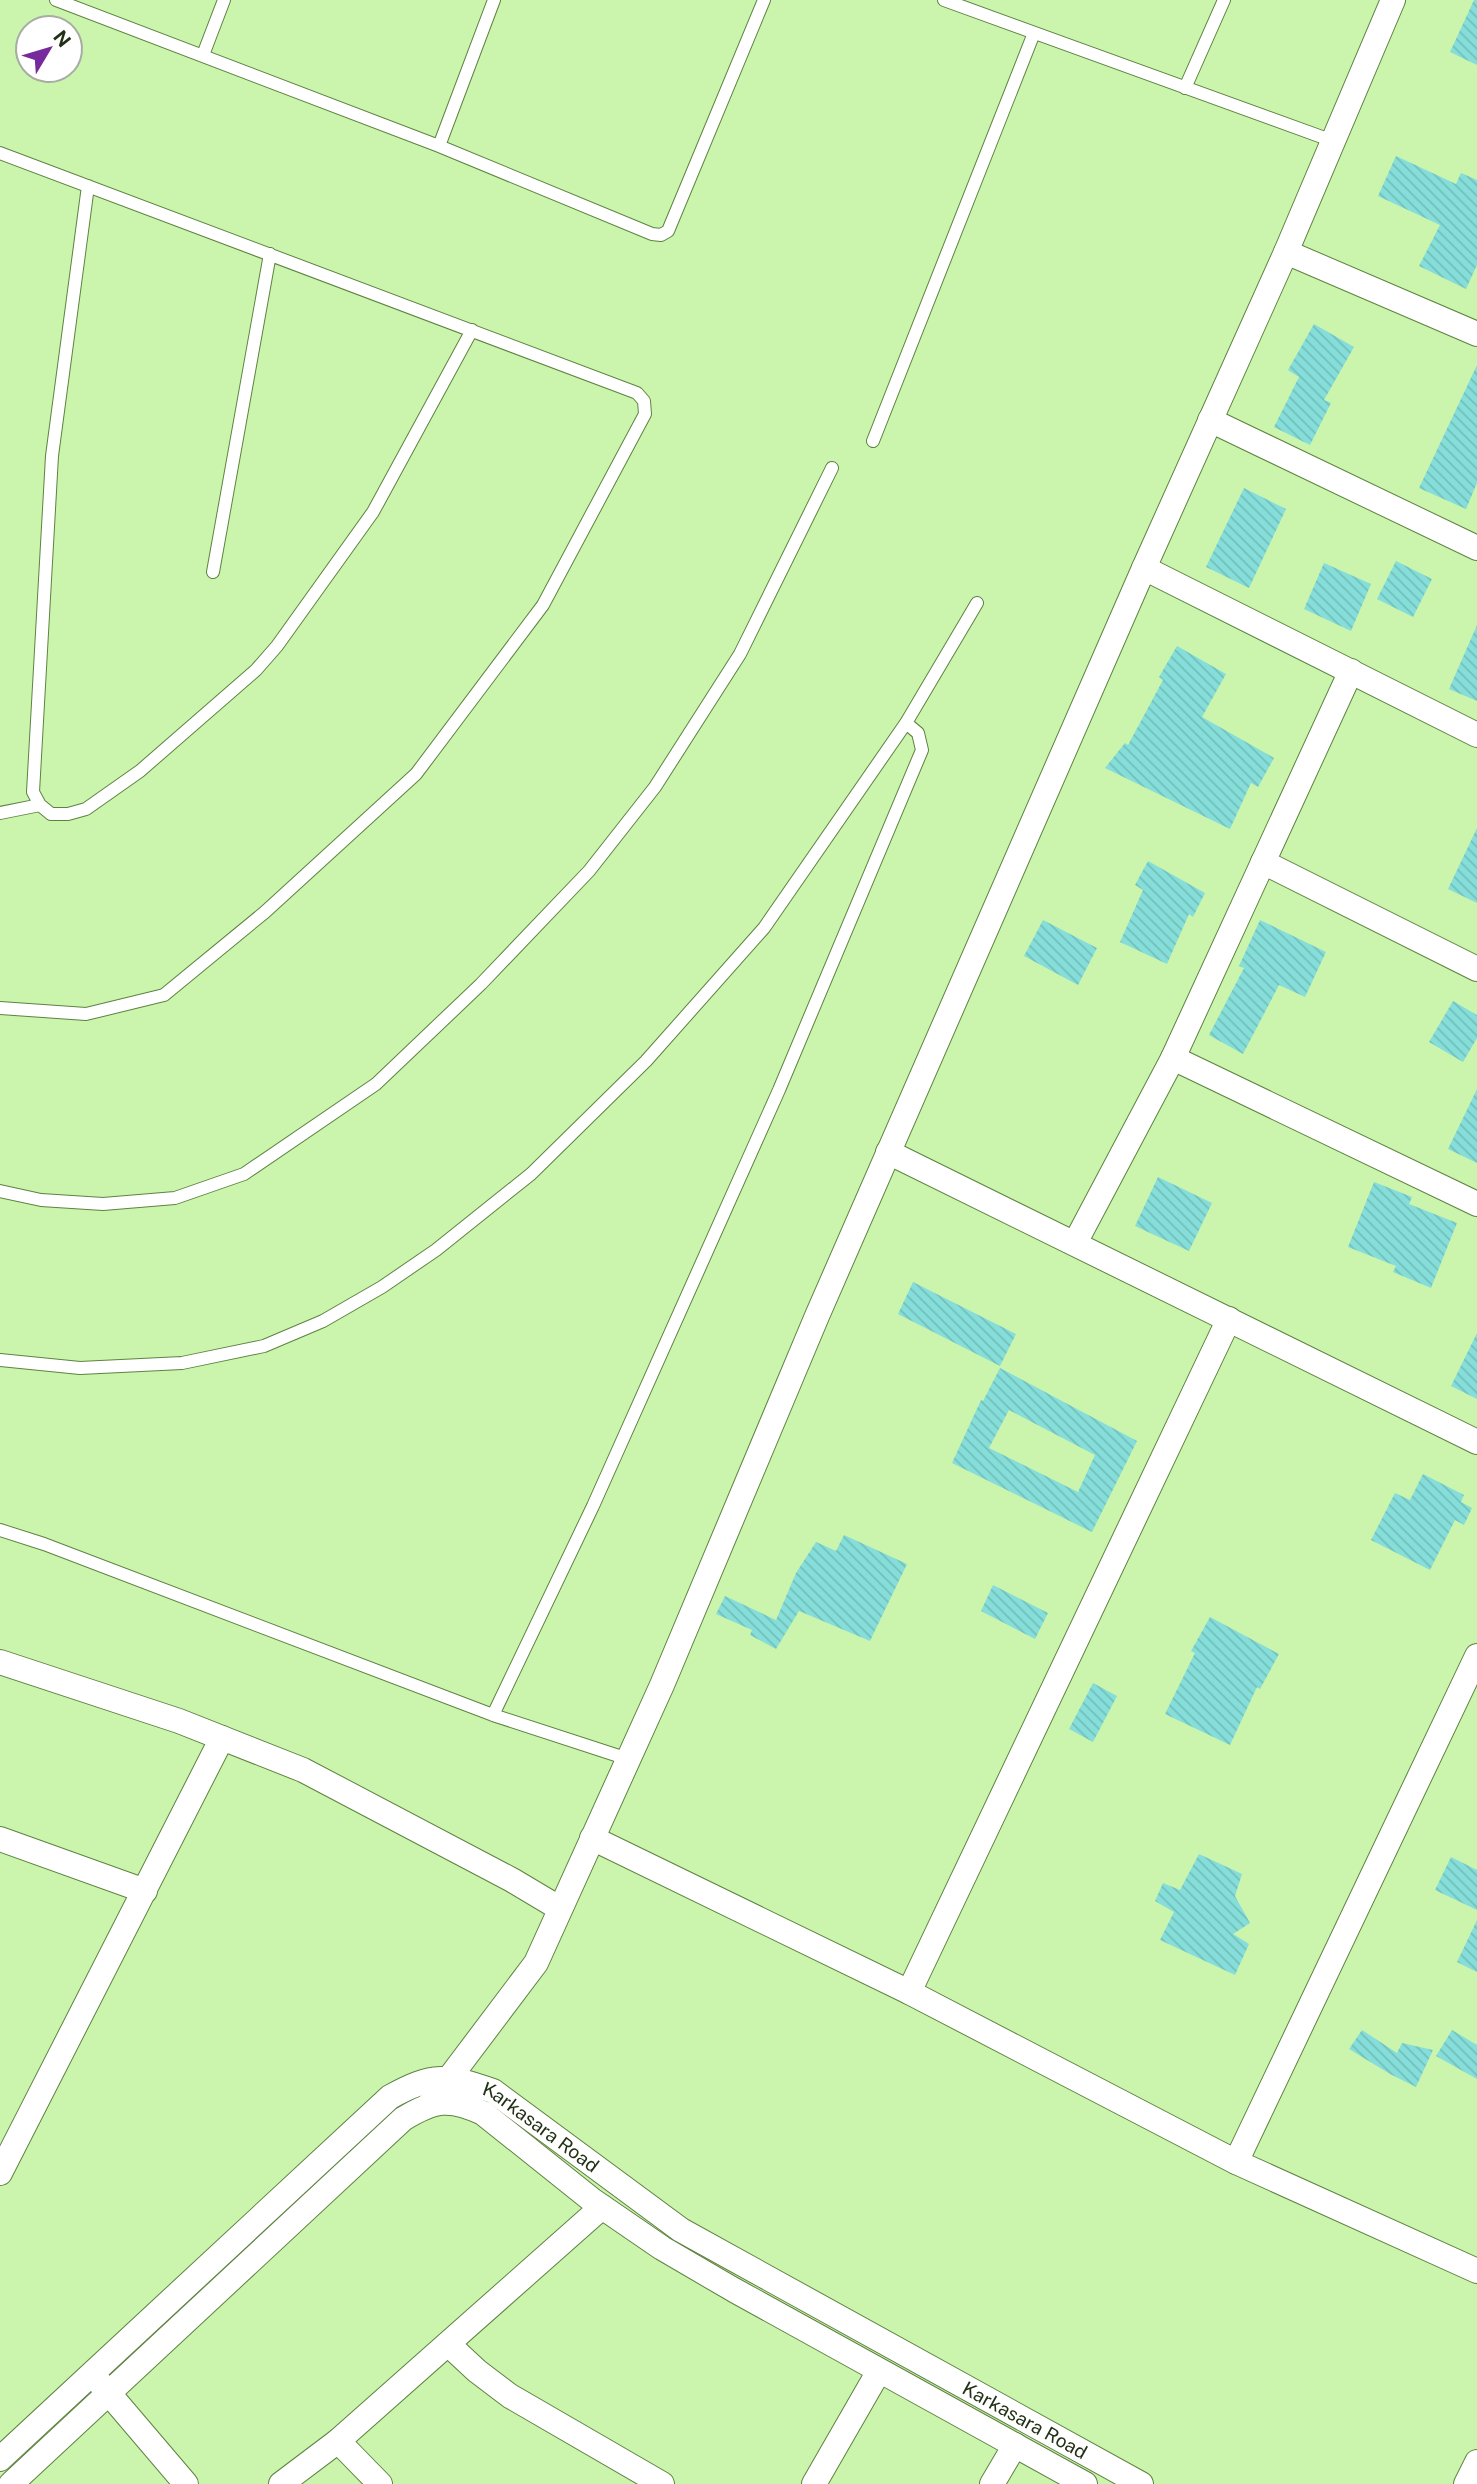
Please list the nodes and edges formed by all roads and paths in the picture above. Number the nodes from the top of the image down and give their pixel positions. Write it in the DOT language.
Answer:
graph roads {
  1 [pos="56,0"];
  2 [pos="224,0"];
  3 [pos="494,0"];
  4 [pos="764,0"];
  5 [pos="944,0"];
  6 [pos="1224,0"];
  7 [pos="1393,0"];
  8 [pos="1034,33"];
  9 [pos="203,55"];
  10 [pos="1185,88"];
  11 [pos="1333,141"];
  12 [pos="439,146"];
  13 [pos="0,153"];
  14 [pos="88,186"];
  15 [pos="1286,252"];
  16 [pos="270,254"];
  17 [pos="472,330"];
  18 [pos="1477,334"];
  19 [pos="1210,421"];
  20 [pos="873,441"];
  21 [pos="832,468"];
  22 [pos="1477,548"];
  23 [pos="1144,568"];
  24 [pos="213,572"];
  25 [pos="977,603"];
  26 [pos="1351,671"];
  27 [pos="906,723"];
  28 [pos="1477,735"];
  29 [pos="40,805"];
  30 [pos="0,813"];
  31 [pos="1263,863"];
  32 [pos="1477,969"];
  33 [pos="0,1008"];
  34 [pos="1173,1058"];
  35 [pos="888,1152"];
  36 [pos="0,1191"];
  37 [pos="1477,1204"];
  38 [pos="1075,1242"];
  39 [pos="1229,1318"];
  40 [pos="0,1360"];
  41 [pos="1477,1442"];
  42 [pos="0,1530"];
  43 [pos="1477,1656"];
  44 [pos="0,1661"];
  45 [pos="493,1715"];
  46 [pos="222,1738"];
  47 [pos="628,1759"];
  48 [pos="592,1838"];
  49 [pos="0,1839"];
  50 [pos="145,1891"];
  51 [pos="559,1908"];
  52 [pos="909,1992"];
  53 [pos="447,2079"];
  54 [pos="429,2105"];
  55 [pos="1236,2162"];
  56 [pos="0,2173"];
  57 [pos="602,2207"];
  58 [pos="1477,2272"];
  59 [pos="448,2344"];
  60 [pos="879,2371"];
  61 [pos="92,2374"];
  62 [pos="109,2394"];
  63 [pos="338,2441"];
  64 [pos="1015,2445"];
  65 [pos="0,2459"];
  66 [pos="1477,2462"];
  67 [pos="11,2484"];
  68 [pos="186,2484"];
  69 [pos="281,2484"];
  70 [pos="380,2484"];
  71 [pos="662,2484"];
  72 [pos="814,2484"];
  73 [pos="992,2484"];
  74 [pos="1085,2484"];
  75 [pos="1141,2484"];
  76 [pos="1466,2484"];
  1 -- 9 [label="lane"];
  2 -- 9 [label="lane"];
  3 -- 12 [label="lane"];
  4 -- 12 [label="lane"];
  5 -- 8 [label="lane"];
  6 -- 10 [label="lane"];
  7 -- 11 [label="street"];
  8 -- 10 [label="lane"];
  8 -- 20 [label="lane"];
  9 -- 12 [label="lane"];
  10 -- 11 [label="lane"];
  11 -- 15 [label="street"];
  13 -- 14 [label="lane"];
  14 -- 16 [label="lane"];
  14 -- 29 [label="lane"];
  15 -- 18 [label="street"];
  15 -- 19 [label="street"];
  16 -- 17 [label="lane"];
  16 -- 24 [label="lane"];
  17 -- 29 [label="lane"];
  17 -- 33 [label="lane"];
  19 -- 22 [label="street"];
  19 -- 23 [label="street"];
  21 -- 36 [label="lane"];
  23 -- 26 [label="street"];
  23 -- 35 [label="street"];
  25 -- 27 [label="lane"];
  26 -- 28 [label="street"];
  26 -- 31 [label="street"];
  27 -- 40 [label="lane"];
  27 -- 45 [label="lane"];
  29 -- 30 [label="lane"];
  31 -- 32 [label="street"];
  31 -- 34 [label="street"];
  34 -- 37 [label="street"];
  34 -- 38 [label="street"];
  35 -- 38 [label="street"];
  35 -- 47 [label="street"];
  38 -- 39 [label="street"];
  39 -- 41 [label="street"];
  39 -- 52 [label="street"];
  42 -- 45 [label="lane"];
  43 -- 55 [label="street"];
  44 -- 46 [label="street"];
  45 -- 47 [label="lane"];
  46 -- 50 [label="street"];
  46 -- 51 [label="street"];
  47 -- 48 [label="street"];
  48 -- 51 [label="street"];
  48 -- 52 [label="street"];
  49 -- 50 [label="street"];
  50 -- 56 [label="street"];
  51 -- 53 [label="street"];
  52 -- 55 [label="street"];
  53 -- 54 [label="street"];
  53 -- 61 [label="street, Karkasara Road"];
  53 -- 75 [label="street, Karkasara Road"];
  54 -- 57 [label="street, Karkasara Road"];
  54 -- 62 [label="street, Karkasara Road"];
  55 -- 58 [label="street"];
  57 -- 59 [label="street"];
  57 -- 60 [label="street, Karkasara Road"];
  59 -- 63 [label="street"];
  59 -- 71 [label="street"];
  60 -- 64 [label="street, Karkasara Road"];
  60 -- 72 [label="street"];
  61 -- 62 [label="street"];
  61 -- 65 [label="street, Karkasara Road"];
  62 -- 67 [label="street, Karkasara Road"];
  62 -- 68 [label="street"];
  63 -- 69 [label="street"];
  63 -- 70 [label="street"];
  64 -- 73 [label="street"];
  64 -- 74 [label="street, Karkasara Road"];
  66 -- 76 [label="street"];
}
